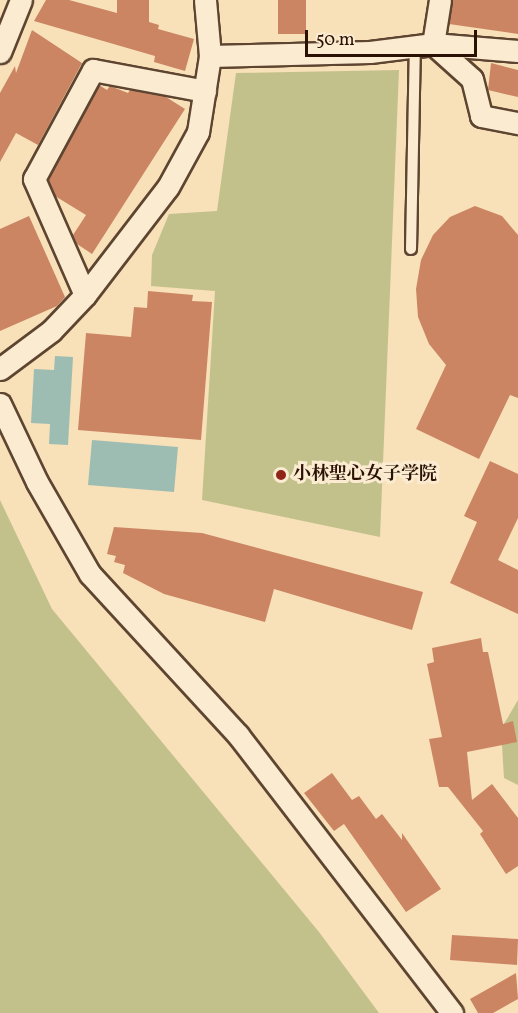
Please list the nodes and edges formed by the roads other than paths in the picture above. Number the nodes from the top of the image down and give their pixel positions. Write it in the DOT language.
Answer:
graph roads {
  1 [pos="21,0"];
  2 [pos="205,0"];
  3 [pos="440,0"];
  4 [pos="424,46"];
  5 [pos="518,51"];
  6 [pos="0,52"];
  7 [pos="210,56"];
  8 [pos="205,91"];
  9 [pos="518,123"];
  10 [pos="411,249"];
  11 [pos="84,295"];
  12 [pos="0,369"];
  13 [pos="0,404"];
  14 [pos="452,1013"];
  1 -- 6 [label="street"];
  2 -- 7 [label="street"];
  3 -- 4 [label="street"];
  4 -- 5 [label="street"];
  4 -- 7 [label="street"];
  4 -- 9 [label="street"];
  4 -- 10 [label="lane"];
  7 -- 8 [label="street"];
  8 -- 11 [label="street"];
  8 -- 11 [label="street"];
  11 -- 12 [label="street"];
  13 -- 14 [label="street"];
}
